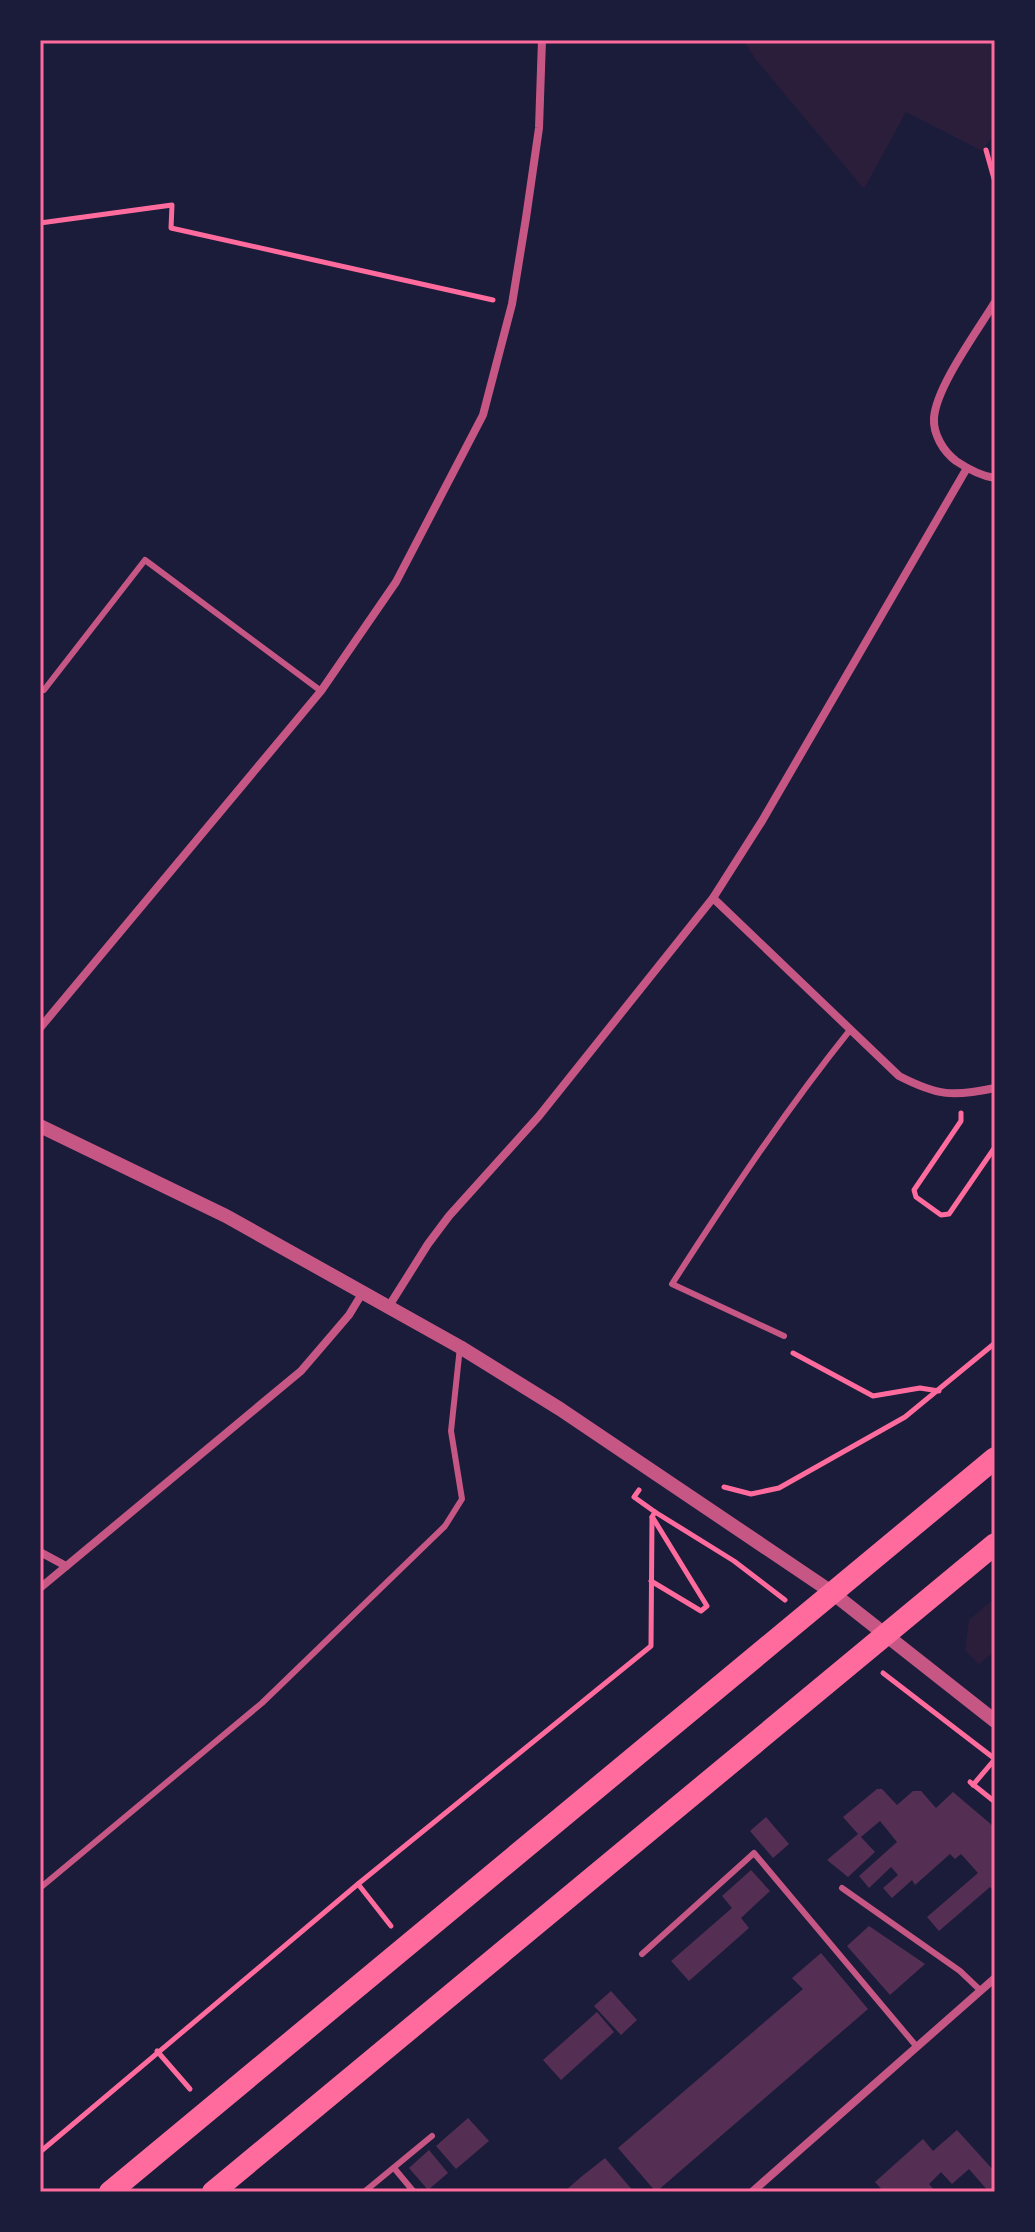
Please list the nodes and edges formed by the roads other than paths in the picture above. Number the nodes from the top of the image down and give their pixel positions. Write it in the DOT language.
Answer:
graph roads {
  1 [pos="542,40"];
  2 [pos="995,302"];
  3 [pos="967,468"];
  4 [pos="995,478"];
  5 [pos="44,690"];
  6 [pos="321,691"];
  7 [pos="713,898"];
  8 [pos="40,1028"];
  9 [pos="850,1030"];
  10 [pos="995,1088"];
  11 [pos="40,1126"];
  12 [pos="363,1292"];
  13 [pos="389,1306"];
  14 [pos="784,1336"];
  15 [pos="460,1347"];
  16 [pos="991,1461"];
  17 [pos="995,1544"];
  18 [pos="40,1552"];
  19 [pos="66,1566"];
  20 [pos="40,1588"];
  21 [pos="995,1721"];
  22 [pos="40,1888"];
  23 [pos="842,1888"];
  24 [pos="642,1954"];
  25 [pos="995,1978"];
  26 [pos="981,1991"];
  27 [pos="917,2047"];
  28 [pos="432,2136"];
  29 [pos="394,2168"];
  30 [pos="110,2192"];
  31 [pos="213,2192"];
  32 [pos="364,2192"];
  33 [pos="414,2192"];
  34 [pos="752,2192"];
  1 -- 6 [label="street"];
  2 -- 3 [label="street"];
  3 -- 4 [label="street"];
  3 -- 7 [label="street"];
  5 -- 6 [label="lane"];
  6 -- 8 [label="street"];
  7 -- 9 [label="street"];
  7 -- 13 [label="street"];
  9 -- 10 [label="street"];
  9 -- 14 [label="lane"];
  11 -- 12 [label="street"];
  12 -- 13 [label="street"];
  12 -- 19 [label="street"];
  13 -- 15 [label="street"];
  15 -- 21 [label="street"];
  15 -- 22 [label="lane"];
  16 -- 30 [label="highway"];
  17 -- 31 [label="highway"];
  18 -- 19 [label="street"];
  19 -- 20 [label="street"];
  23 -- 26 [label="lane"];
  24 -- 27 [label="lane"];
  25 -- 26 [label="street"];
  26 -- 27 [label="street"];
  27 -- 34 [label="street"];
  28 -- 29 [label="lane"];
  29 -- 32 [label="lane"];
  29 -- 33 [label="lane"];
}
